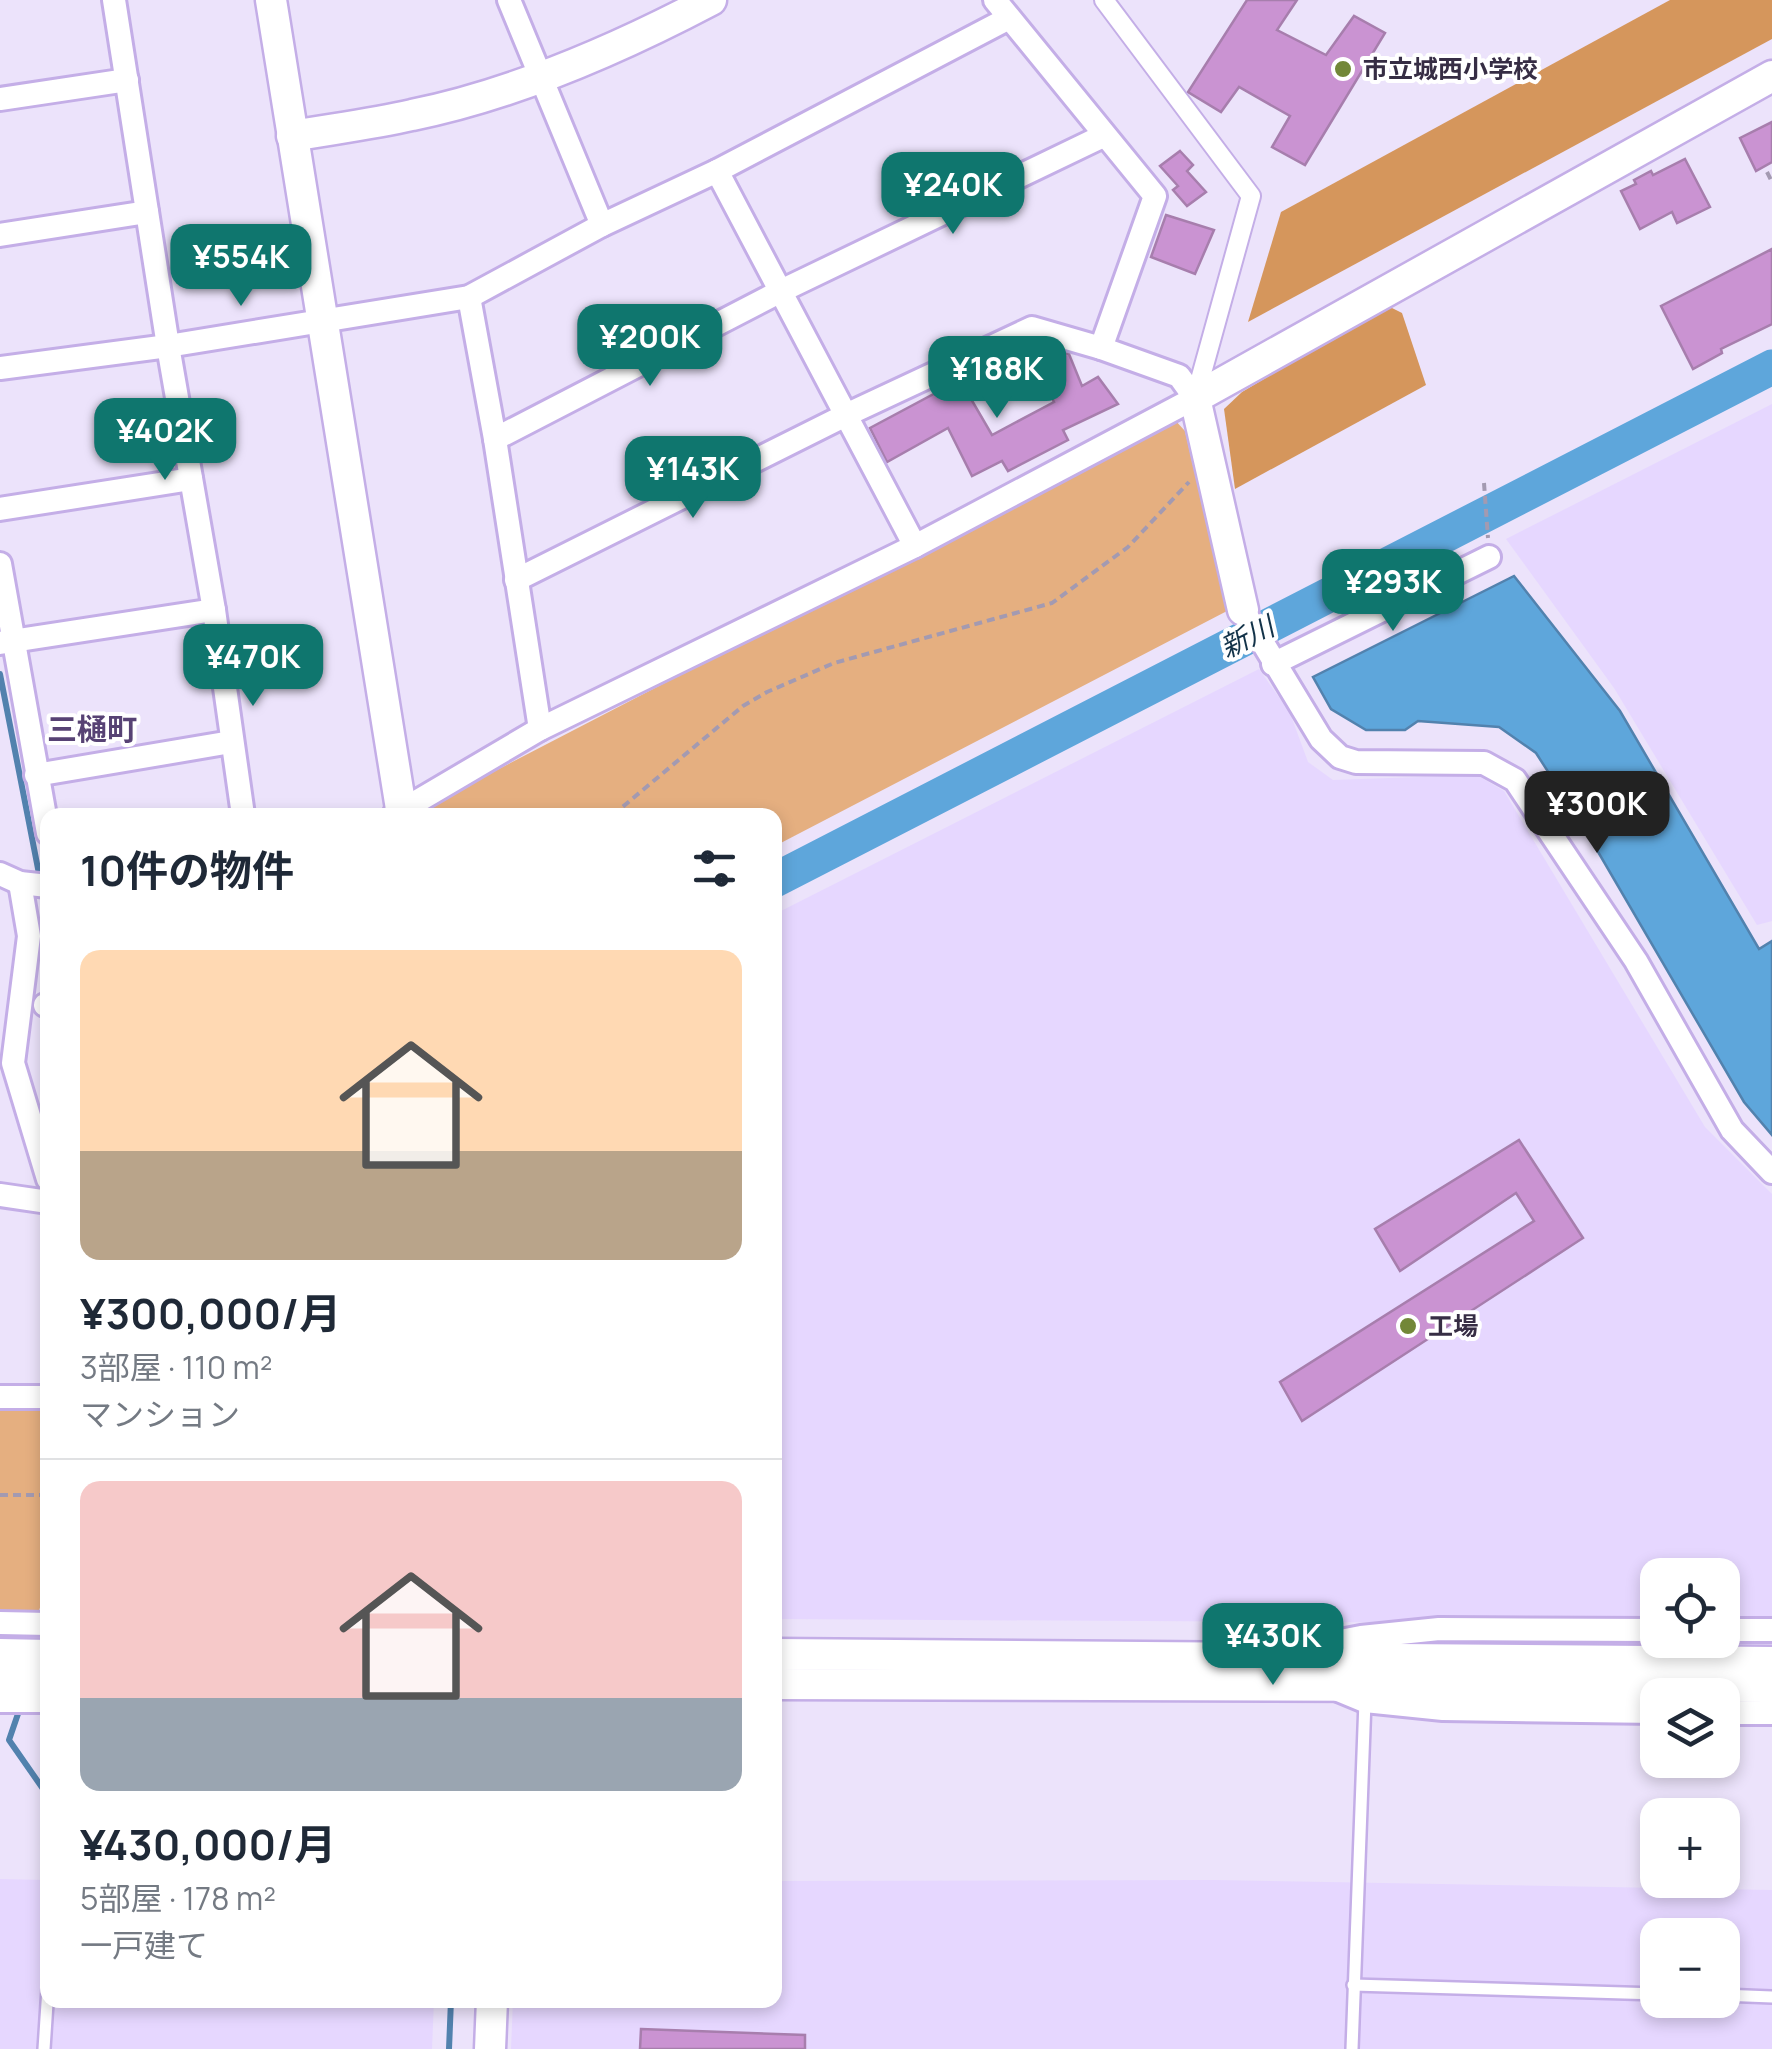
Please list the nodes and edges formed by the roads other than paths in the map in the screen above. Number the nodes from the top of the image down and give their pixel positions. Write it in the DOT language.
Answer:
graph roads {
  1 [pos="114,0"];
  2 [pos="271,0"];
  3 [pos="510,0"];
  4 [pos="711,0"];
  5 [pos="1104,0"];
  6 [pos="1002,9"];
  7 [pos="1772,76"];
  8 [pos="539,78"];
  9 [pos="126,80"];
  10 [pos="0,99"];
  11 [pos="292,136"];
  12 [pos="1103,136"];
  13 [pos="718,171"];
  14 [pos="147,212"];
  15 [pos="602,225"];
  16 [pos="0,235"];
  17 [pos="781,291"];
  18 [pos="470,297"];
  19 [pos="321,323"];
  20 [pos="168,346"];
  21 [pos="1101,348"];
  22 [pos="0,368"];
  23 [pos="1195,398"];
  24 [pos="846,415"];
  25 [pos="495,440"];
  26 [pos="191,479"];
  27 [pos="0,510"];
  28 [pos="915,546"];
  29 [pos="1489,557"];
  30 [pos="0,564"];
  31 [pos="516,580"];
  32 [pos="214,610"];
  33 [pos="1244,610"];
  34 [pos="6,642"];
  35 [pos="1273,664"];
  36 [pos="540,730"];
  37 [pos="230,742"];
  38 [pos="36,775"];
  39 [pos="43,808"];
  40 [pos="241,808"];
  41 [pos="398,808"];
  42 [pos="409,808"];
  43 [pos="25,882"];
  44 [pos="40,1152"];
  45 [pos="1772,1172"];
  46 [pos="0,1195"];
  47 [pos="40,1201"];
  48 [pos="0,1397"];
  49 [pos="40,1397"];
  50 [pos="0,1623"];
  51 [pos="40,1624"];
  52 [pos="1640,1630"];
  53 [pos="1740,1630"];
  54 [pos="1772,1630"];
  55 [pos="0,1654"];
  56 [pos="40,1654"];
  57 [pos="782,1654"];
  58 [pos="1256,1658"];
  59 [pos="1772,1662"];
  60 [pos="782,1684"];
  61 [pos="1328,1686"];
  62 [pos="1772,1687"];
  63 [pos="3,1695"];
  64 [pos="40,1695"];
  65 [pos="1364,1701"];
  66 [pos="1640,1712"];
  67 [pos="1740,1713"];
  68 [pos="1772,1714"];
  69 [pos="1354,1985"];
  70 [pos="1640,1993"];
  71 [pos="1740,1996"];
  72 [pos="1772,1997"];
  73 [pos="47,2008"];
  74 [pos="492,2008"];
  75 [pos="44,2049"];
  76 [pos="490,2049"];
  77 [pos="1352,2049"];
  1 -- 9 [label="street"];
  2 -- 11 [label="street"];
  3 -- 8 [label="street"];
  4 -- 8 [label="street"];
  5 -- 23 [label="street"];
  6 -- 12 [label="street"];
  6 -- 13 [label="street"];
  7 -- 23 [label="street"];
  8 -- 11 [label="street"];
  8 -- 15 [label="street"];
  9 -- 10 [label="street"];
  9 -- 14 [label="street"];
  11 -- 19 [label="street"];
  12 -- 17 [label="street"];
  12 -- 21 [label="street"];
  13 -- 15 [label="street"];
  13 -- 17 [label="street"];
  14 -- 16 [label="street"];
  14 -- 20 [label="street"];
  15 -- 18 [label="street"];
  17 -- 24 [label="street"];
  17 -- 25 [label="street"];
  18 -- 19 [label="street"];
  18 -- 25 [label="street"];
  19 -- 20 [label="street"];
  19 -- 41 [label="street"];
  20 -- 22 [label="street"];
  20 -- 26 [label="street"];
  21 -- 23 [label="street"];
  21 -- 24 [label="street"];
  23 -- 28 [label="street"];
  23 -- 33 [label="street"];
  24 -- 28 [label="street"];
  24 -- 31 [label="street"];
  25 -- 31 [label="street"];
  26 -- 27 [label="street"];
  26 -- 32 [label="street"];
  28 -- 36 [label="street"];
  29 -- 35 [label="street"];
  30 -- 34 [label="street"];
  31 -- 36 [label="street"];
  32 -- 34 [label="street"];
  32 -- 37 [label="street"];
  33 -- 35 [label="street"];
  34 -- 38 [label="street"];
  35 -- 45 [label="street"];
  36 -- 42 [label="street"];
  37 -- 38 [label="street"];
  37 -- 40 [label="street"];
  38 -- 39 [label="street"];
  43 -- 44 [label="street"];
  46 -- 47 [label="street"];
  48 -- 49 [label="street"];
  50 -- 51 [label="street"];
  52 -- 58 [label="street"];
  53 -- 54 [label="street"];
  55 -- 56 [label="street"];
  57 -- 58 [label="street"];
  58 -- 59 [label="street"];
  60 -- 61 [label="street"];
  61 -- 62 [label="street"];
  61 -- 65 [label="street"];
  63 -- 64 [label="street"];
  65 -- 66 [label="street"];
  65 -- 69 [label="lane"];
  67 -- 68 [label="street"];
  69 -- 70 [label="lane"];
  69 -- 77 [label="lane"];
  71 -- 72 [label="lane"];
  73 -- 75 [label="lane"];
  74 -- 76 [label="street"];
}
